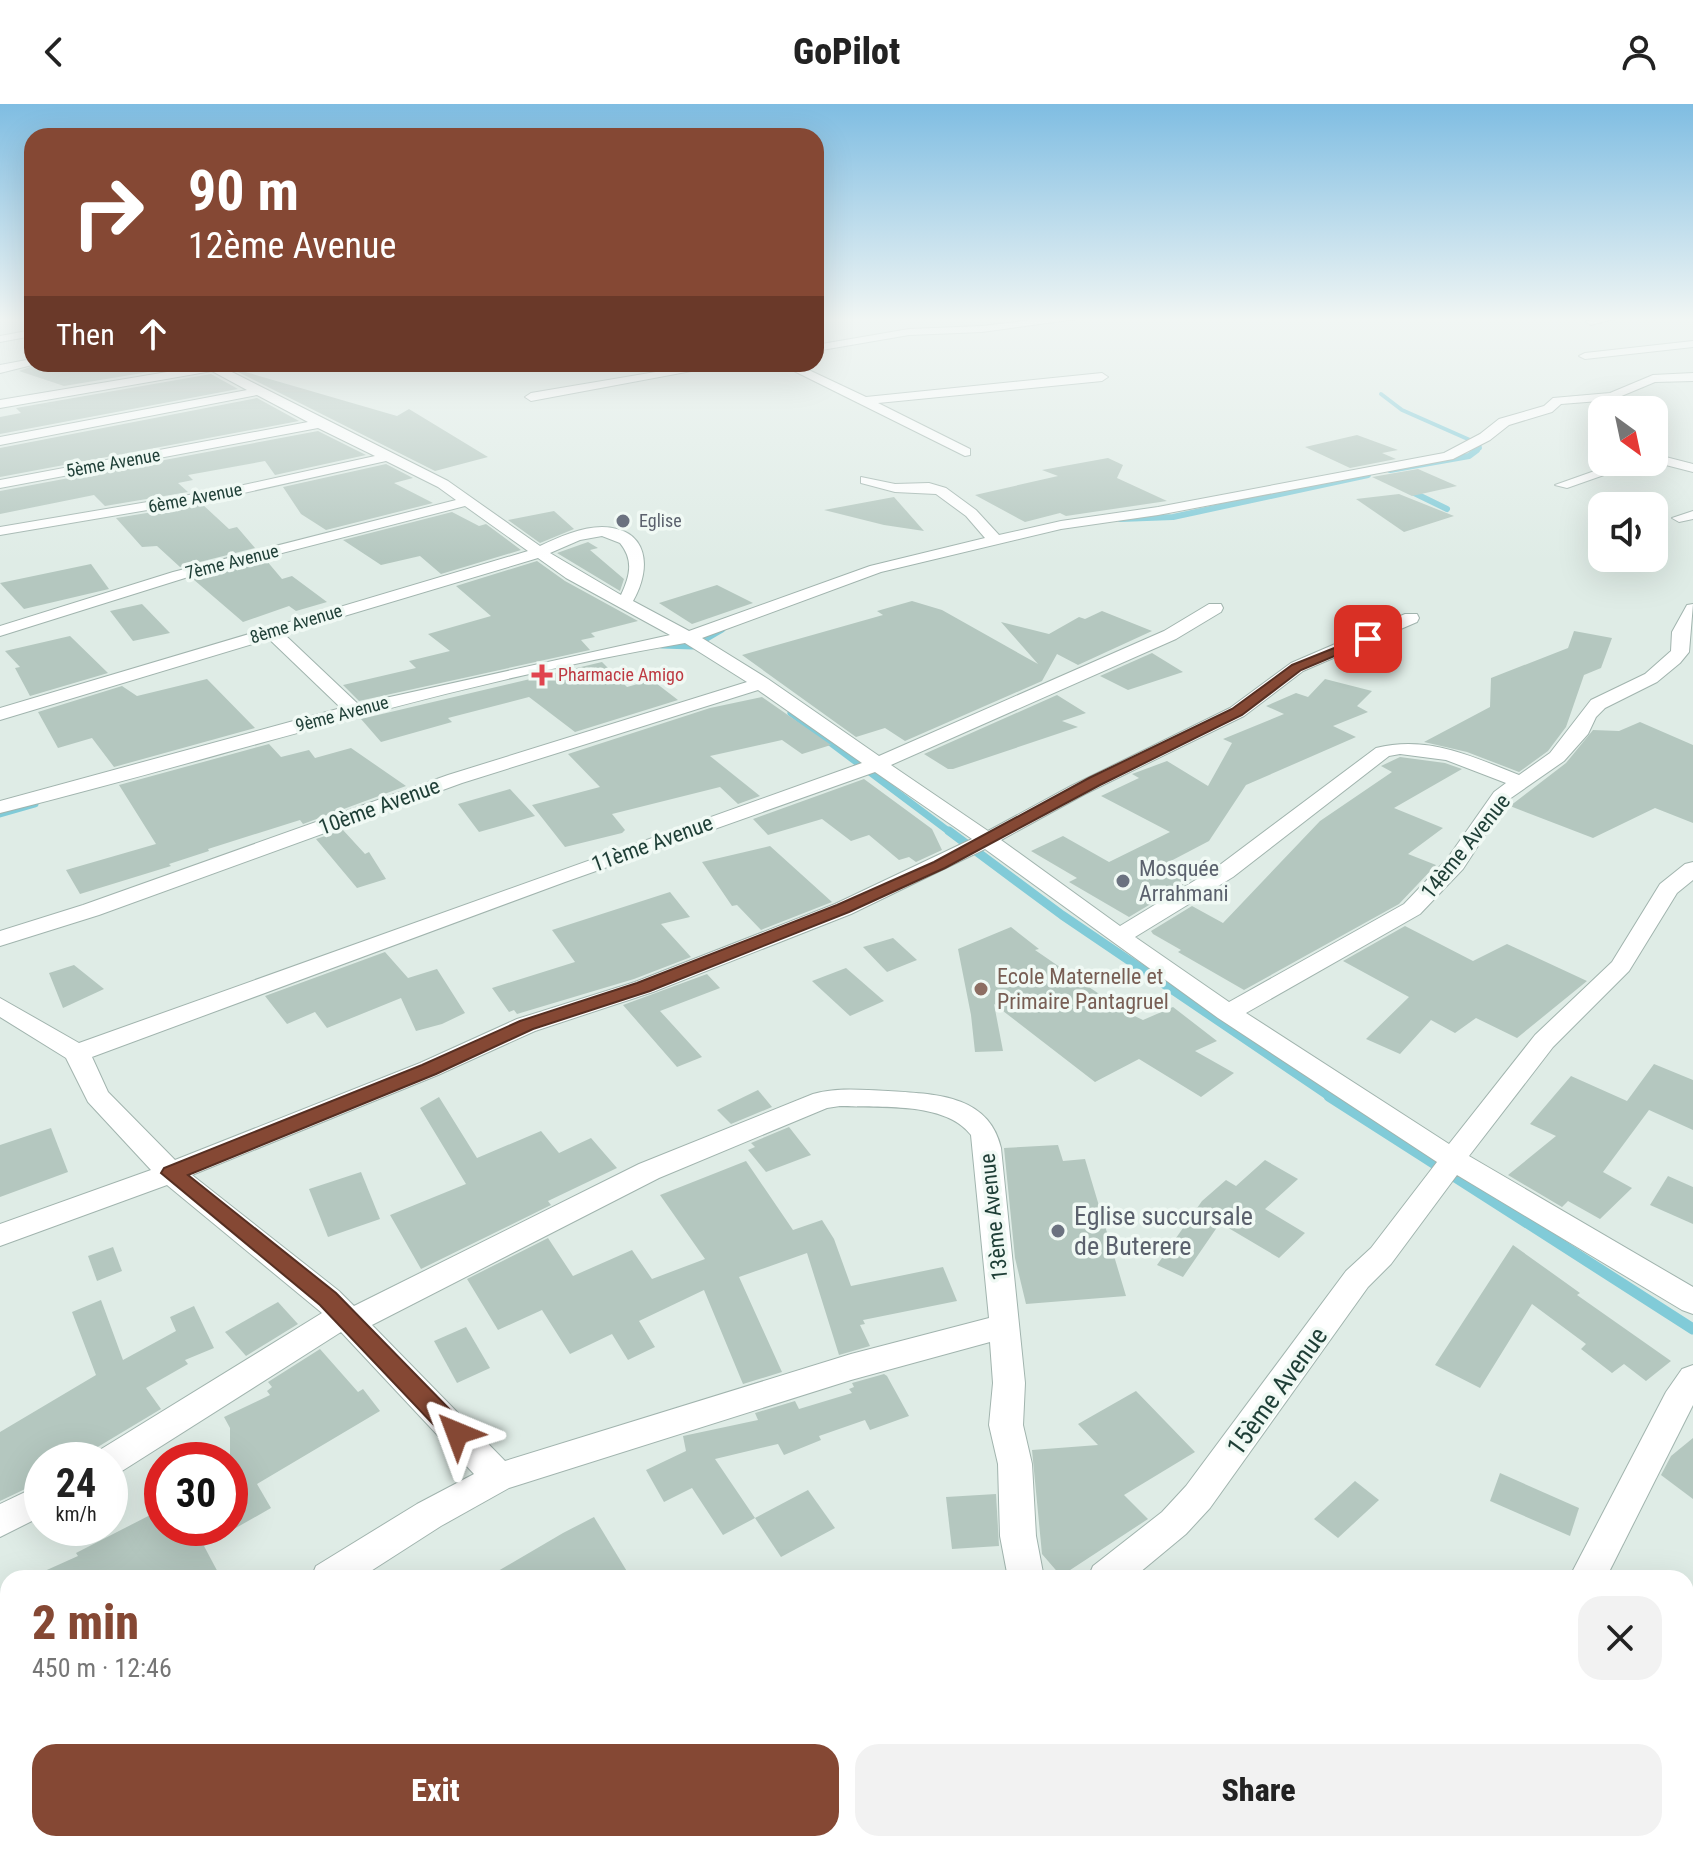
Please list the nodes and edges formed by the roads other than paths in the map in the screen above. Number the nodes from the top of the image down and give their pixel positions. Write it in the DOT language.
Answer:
graph roads {
  1 [pos="29,399"];
  2 [pos="222,399"];
  3 [pos="269,399"];
  4 [pos="861,399"];
  5 [pos="890,399"];
  6 [pos="1584,399"];
  7 [pos="866,401"];
  8 [pos="0,404"];
  9 [pos="320,424"];
  10 [pos="0,441"];
  11 [pos="965,452"];
  12 [pos="388,457"];
  13 [pos="1668,462"];
  14 [pos="1693,468"];
  15 [pos="1590,476"];
  16 [pos="866,480"];
  17 [pos="0,484"];
  18 [pos="1562,485"];
  19 [pos="467,501"];
  20 [pos="0,531"];
  21 [pos="995,540"];
  22 [pos="538,553"];
  23 [pos="624,603"];
  24 [pos="1215,608"];
  25 [pos="1693,609"];
  26 [pos="1411,618"];
  27 [pos="0,631"];
  28 [pos="271,631"];
  29 [pos="696,641"];
  30 [pos="754,685"];
  31 [pos="354,710"];
  32 [pos="0,714"];
  33 [pos="869,767"];
  34 [pos="1520,782"];
  35 [pos="0,807"];
  36 [pos="978,844"];
  37 [pos="1693,869"];
  38 [pos="1122,935"];
  39 [pos="0,939"];
  40 [pos="0,1006"];
  41 [pos="1227,1013"];
  42 [pos="77,1053"];
  43 [pos="1445,1172"];
  44 [pos="171,1173"];
  45 [pos="0,1235"];
  46 [pos="1693,1302"];
  47 [pos="347,1318"];
  48 [pos="1005,1326"];
  49 [pos="1693,1378"];
  50 [pos="128,1450"];
  51 [pos="499,1477"];
  52 [pos="24,1509"];
  53 [pos="0,1522"];
  54 [pos="342,1570"];
  55 [pos="1024,1570"];
  56 [pos="1116,1570"];
  57 [pos="1591,1570"];
  1 -- 8 [label="street"];
  2 -- 10 [label="street"];
  3 -- 9 [label="street"];
  4 -- 7 [label="street"];
  5 -- 7 [label="street"];
  6 -- 21 [label="street, 9ème Avenue"];
  7 -- 11 [label="street"];
  9 -- 12 [label="street"];
  9 -- 17 [label="street, 5ème Avenue"];
  12 -- 19 [label="street"];
  12 -- 20 [label="street, 6ème Avenue"];
  13 -- 14 [label="street"];
  15 -- 18 [label="street"];
  16 -- 21 [label="street"];
  19 -- 22 [label="street"];
  19 -- 27 [label="street, 7ème Avenue"];
  21 -- 29 [label="street, 9ème Avenue"];
  22 -- 23 [label="street"];
  22 -- 23 [label="street, 8ème Avenue"];
  22 -- 28 [label="street, 8ème Avenue"];
  23 -- 29 [label="street"];
  24 -- 33 [label="street, 11ème Avenue"];
  25 -- 34 [label="street, 14ème Avenue"];
  26 -- 36 [label="street"];
  28 -- 31 [label="street"];
  28 -- 32 [label="street, 8ème Avenue"];
  29 -- 30 [label="street"];
  29 -- 31 [label="street, 9ème Avenue"];
  30 -- 33 [label="street"];
  30 -- 39 [label="street, 10ème Avenue"];
  31 -- 35 [label="street, 9ème Avenue"];
  33 -- 36 [label="street"];
  33 -- 42 [label="street, 11ème Avenue"];
  34 -- 38 [label="street"];
  34 -- 41 [label="street, 14ème Avenue"];
  36 -- 38 [label="street"];
  36 -- 44 [label="street"];
  37 -- 43 [label="street, 15ème Avenue"];
  38 -- 41 [label="street"];
  40 -- 42 [label="street"];
  41 -- 43 [label="street"];
  42 -- 44 [label="street"];
  43 -- 46 [label="street"];
  43 -- 56 [label="street, 15ème Avenue"];
  44 -- 45 [label="street"];
  44 -- 47 [label="street"];
  47 -- 48 [label="street, 13ème Avenue"];
  47 -- 50 [label="street, 13ème Avenue"];
  47 -- 51 [label="street"];
  48 -- 51 [label="street"];
  48 -- 55 [label="street, 13ème Avenue"];
  49 -- 57 [label="street"];
  51 -- 54 [label="street"];
  52 -- 53 [label="street"];
}
